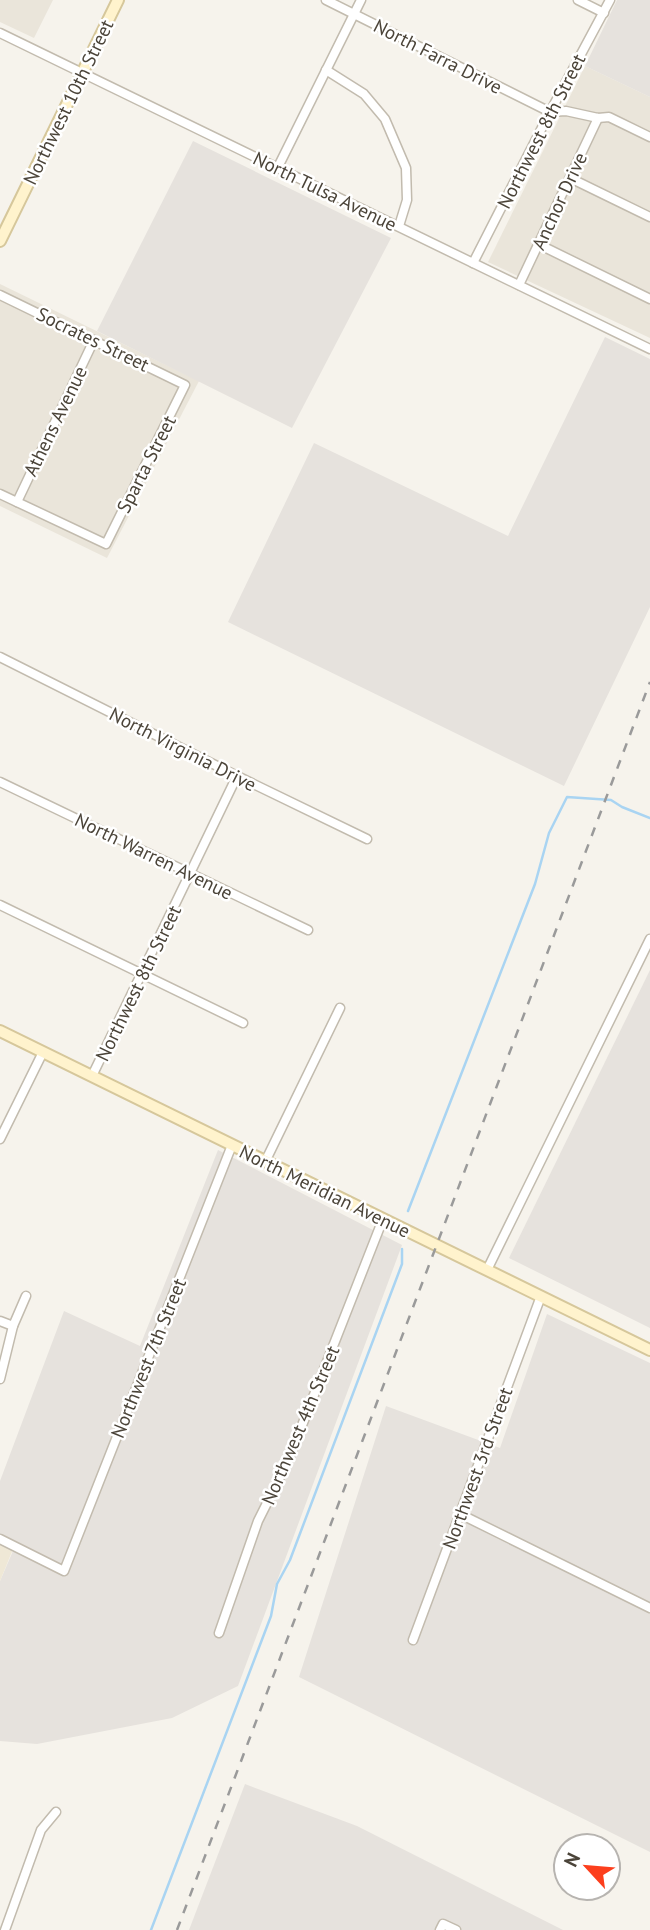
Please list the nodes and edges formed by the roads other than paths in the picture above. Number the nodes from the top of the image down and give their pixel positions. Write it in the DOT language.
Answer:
graph roads {
  1 [pos="118,0"];
  2 [pos="327,0"];
  3 [pos="361,0"];
  4 [pos="578,0"];
  5 [pos="610,0"];
  6 [pos="355,13"];
  7 [pos="604,13"];
  8 [pos="0,33"];
  9 [pos="326,71"];
  10 [pos="83,74"];
  11 [pos="550,112"];
  12 [pos="598,118"];
  13 [pos="650,137"];
  14 [pos="278,167"];
  15 [pos="570,178"];
  16 [pos="650,217"];
  17 [pos="399,226"];
  18 [pos="0,241"];
  19 [pos="538,244"];
  20 [pos="474,263"];
  21 [pos="519,285"];
  22 [pos="0,295"];
  23 [pos="650,299"];
  24 [pos="94,340"];
  25 [pos="650,349"];
  26 [pos="185,385"];
  27 [pos="0,494"];
  28 [pos="17,502"];
  29 [pos="0,657"];
  30 [pos="237,776"];
  31 [pos="0,782"];
  32 [pos="367,839"];
  33 [pos="191,874"];
  34 [pos="0,905"];
  35 [pos="308,930"];
  36 [pos="650,939"];
  37 [pos="142,975"];
  38 [pos="340,1008"];
  39 [pos="243,1023"];
  40 [pos="0,1031"];
  41 [pos="43,1052"];
  42 [pos="92,1076"];
  43 [pos="0,1139"];
  44 [pos="232,1145"];
  45 [pos="265,1162"];
  46 [pos="383,1219"];
  47 [pos="487,1270"];
  48 [pos="26,1296"];
  49 [pos="541,1296"];
  50 [pos="0,1321"];
  51 [pos="13,1326"];
  52 [pos="650,1350"];
  53 [pos="0,1379"];
  54 [pos="460,1514"];
  55 [pos="0,1539"];
  56 [pos="650,1608"];
  57 [pos="219,1633"];
  58 [pos="413,1640"];
  59 [pos="56,1812"];
  60 [pos="5,1930"];
  61 [pos="440,1930"];
  62 [pos="456,1930"];
  1 -- 10 [label="main road, Northwest 10th Street"];
  2 -- 6 [label="street, North Farra Drive"];
  3 -- 6 [label="street"];
  4 -- 7 [label="street"];
  5 -- 7 [label="street, Northwest 8th Street"];
  6 -- 9 [label="street"];
  6 -- 11 [label="street, North Farra Drive"];
  7 -- 11 [label="street, Northwest 8th Street"];
  8 -- 10 [label="street, North Tulsa Avenue"];
  9 -- 14 [label="street"];
  9 -- 17 [label="street"];
  10 -- 14 [label="street, North Tulsa Avenue"];
  10 -- 18 [label="main road, Northwest 10th Street"];
  11 -- 12 [label="street"];
  11 -- 20 [label="street, Northwest 8th Street"];
  12 -- 13 [label="street"];
  12 -- 15 [label="street, Anchor Drive"];
  14 -- 17 [label="street, North Tulsa Avenue"];
  15 -- 16 [label="street"];
  15 -- 19 [label="street, Anchor Drive"];
  17 -- 20 [label="street, North Tulsa Avenue"];
  19 -- 21 [label="street, Anchor Drive"];
  19 -- 23 [label="street"];
  20 -- 21 [label="street, North Tulsa Avenue"];
  21 -- 25 [label="street, North Tulsa Avenue"];
  22 -- 24 [label="street, Socrates Street"];
  24 -- 26 [label="street, Socrates Street"];
  24 -- 28 [label="street, Athens Avenue"];
  26 -- 28 [label="street, Sparta Street"];
  27 -- 28 [label="street"];
  29 -- 30 [label="street, North Virginia Drive"];
  30 -- 32 [label="street, North Virginia Drive"];
  30 -- 33 [label="street, Northwest 8th Street"];
  31 -- 33 [label="street, North Warren Avenue"];
  33 -- 35 [label="street, North Warren Avenue"];
  33 -- 37 [label="street, Northwest 8th Street"];
  34 -- 37 [label="street"];
  36 -- 47 [label="street"];
  37 -- 39 [label="street"];
  37 -- 42 [label="street, Northwest 8th Street"];
  38 -- 45 [label="street"];
  40 -- 41 [label="main road, North Meridian Avenue"];
  41 -- 42 [label="main road, North Meridian Avenue"];
  41 -- 43 [label="street"];
  42 -- 44 [label="main road, North Meridian Avenue"];
  44 -- 45 [label="main road, North Meridian Avenue"];
  44 -- 55 [label="street, Northwest 7th Street"];
  45 -- 46 [label="main road, North Meridian Avenue"];
  46 -- 47 [label="main road, North Meridian Avenue"];
  46 -- 57 [label="street, Northwest 4th Street"];
  47 -- 49 [label="main road, North Meridian Avenue"];
  48 -- 51 [label="street"];
  49 -- 52 [label="main road, North Meridian Avenue"];
  49 -- 54 [label="street, Northwest 3rd Street"];
  50 -- 51 [label="street"];
  51 -- 53 [label="street"];
  54 -- 56 [label="street"];
  54 -- 58 [label="street, Northwest 3rd Street"];
  59 -- 60 [label="street"];
  61 -- 62 [label="street"];
}
